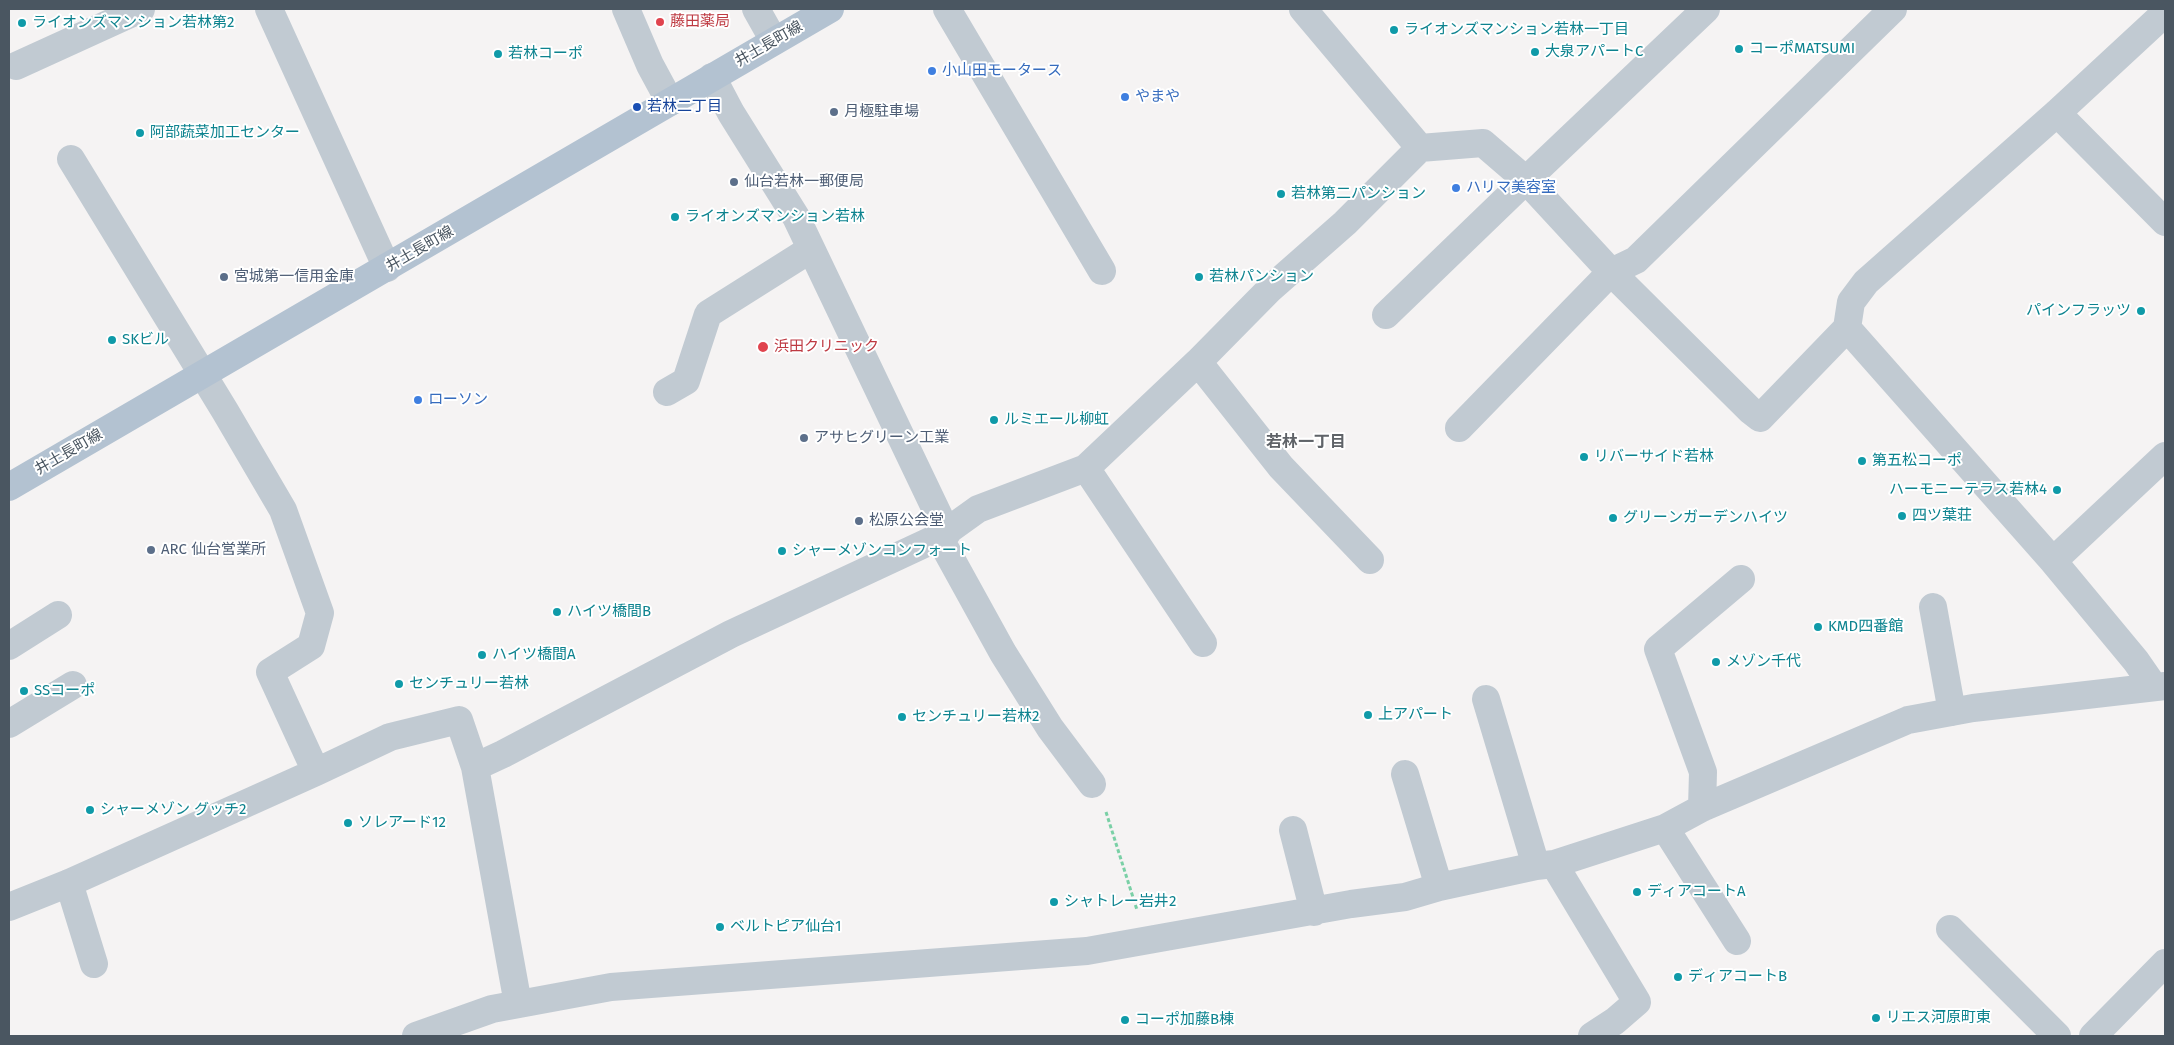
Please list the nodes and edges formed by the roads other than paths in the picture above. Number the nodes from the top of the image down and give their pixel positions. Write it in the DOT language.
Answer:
graph roads {
  1 [pos="141,9"];
  2 [pos="269,9"];
  3 [pos="626,9"];
  4 [pos="756,9"];
  5 [pos="830,9"];
  6 [pos="947,9"];
  7 [pos="1304,9"];
  8 [pos="1706,9"];
  9 [pos="1893,9"];
  10 [pos="2151,16"];
  11 [pos="774,41"];
  12 [pos="16,66"];
  13 [pos="712,77"];
  14 [pos="670,102"];
  15 [pos="2058,113"];
  16 [pos="1420,148"];
  17 [pos="71,159"];
  18 [pos="1526,180"];
  19 [pos="2165,222"];
  20 [pos="811,249"];
  21 [pos="388,268"];
  22 [pos="1102,271"];
  23 [pos="1611,272"];
  24 [pos="1386,315"];
  25 [pos="1847,328"];
  26 [pos="1198,362"];
  27 [pos="202,375"];
  28 [pos="667,392"];
  29 [pos="1458,428"];
  30 [pos="2165,456"];
  31 [pos="1086,468"];
  32 [pos="9,487"];
  33 [pos="943,535"];
  34 [pos="1370,560"];
  35 [pos="2053,561"];
  36 [pos="1741,579"];
  37 [pos="1932,607"];
  38 [pos="58,615"];
  39 [pos="1203,643"];
  40 [pos="9,646"];
  41 [pos="74,685"];
  42 [pos="2159,687"];
  43 [pos="1486,699"];
  44 [pos="1952,712"];
  45 [pos="9,724"];
  46 [pos="474,767"];
  47 [pos="316,772"];
  48 [pos="1405,774"];
  49 [pos="1092,784"];
  50 [pos="1702,808"];
  51 [pos="1664,828"];
  52 [pos="1293,830"];
  53 [pos="1545,865"];
  54 [pos="69,883"];
  55 [pos="1439,887"];
  56 [pos="9,907"];
  57 [pos="1314,912"];
  58 [pos="1950,929"];
  59 [pos="1737,941"];
  60 [pos="2165,963"];
  61 [pos="94,964"];
  62 [pos="518,1004"];
  63 [pos="2099,1034"];
  64 [pos="424,1035"];
  65 [pos="1592,1036"];
  66 [pos="2057,1036"];
  1 -- 12 [label="street"];
  2 -- 21 [label="street"];
  3 -- 14 [label="street"];
  4 -- 11 [label="street"];
  5 -- 11 [label="main road, 井土長町線"];
  6 -- 22 [label="street"];
  7 -- 16 [label="street"];
  8 -- 18 [label="street"];
  9 -- 23 [label="street"];
  10 -- 15 [label="street"];
  11 -- 13 [label="main road, 井土長町線"];
  13 -- 14 [label="main road, 井土長町線"];
  13 -- 20 [label="street"];
  14 -- 21 [label="main road, 井土長町線"];
  15 -- 19 [label="street"];
  15 -- 25 [label="street"];
  16 -- 18 [label="street"];
  16 -- 26 [label="street"];
  17 -- 27 [label="street"];
  18 -- 23 [label="street"];
  18 -- 24 [label="street"];
  20 -- 28 [label="street"];
  20 -- 33 [label="street"];
  21 -- 27 [label="main road, 井土長町線"];
  23 -- 25 [label="street"];
  23 -- 29 [label="street"];
  25 -- 35 [label="street"];
  26 -- 31 [label="street"];
  26 -- 34 [label="street"];
  27 -- 32 [label="main road, 井土長町線"];
  27 -- 47 [label="street"];
  30 -- 35 [label="street"];
  31 -- 33 [label="street"];
  31 -- 39 [label="street"];
  33 -- 46 [label="street"];
  33 -- 49 [label="street"];
  35 -- 42 [label="street"];
  36 -- 50 [label="street"];
  37 -- 44 [label="street"];
  38 -- 40 [label="street"];
  41 -- 45 [label="street"];
  42 -- 44 [label="street"];
  43 -- 53 [label="street"];
  44 -- 50 [label="street"];
  46 -- 47 [label="street"];
  46 -- 62 [label="street"];
  47 -- 54 [label="street"];
  48 -- 55 [label="street"];
  50 -- 51 [label="street"];
  51 -- 53 [label="street"];
  51 -- 59 [label="street"];
  52 -- 57 [label="street"];
  53 -- 55 [label="street"];
  53 -- 65 [label="street"];
  54 -- 56 [label="street"];
  54 -- 61 [label="street"];
  55 -- 57 [label="street"];
  57 -- 62 [label="street"];
  58 -- 66 [label="street"];
  60 -- 63 [label="street"];
  62 -- 64 [label="street"];
}
